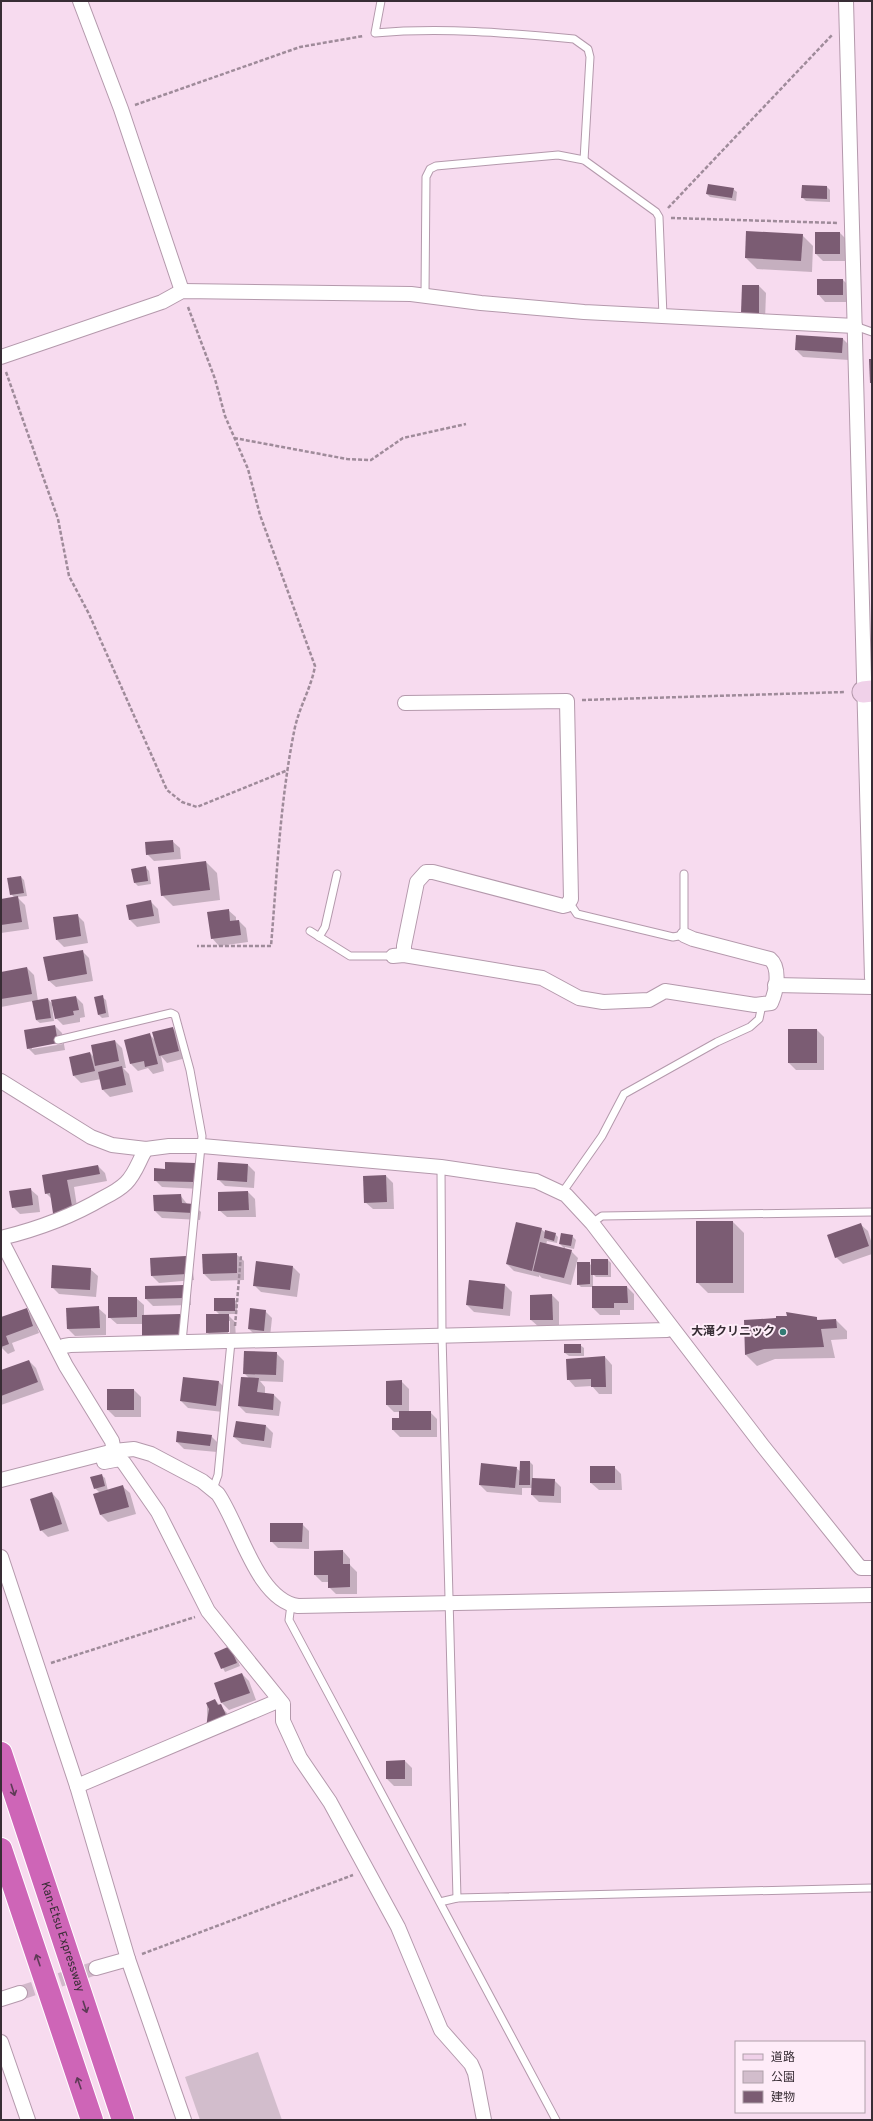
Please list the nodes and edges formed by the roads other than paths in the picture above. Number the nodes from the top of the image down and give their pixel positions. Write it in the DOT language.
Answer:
graph roads {
  1 [pos="80,1"];
  2 [pos="381,1"];
  3 [pos="846,1"];
  4 [pos="584,160"];
  5 [pos="182,291"];
  6 [pos="425,295"];
  7 [pos="663,316"];
  8 [pos="855,326"];
  9 [pos="872,332"];
  10 [pos="2,361"];
  11 [pos="868,691"];
  12 [pos="406,703"];
  13 [pos="337,874"];
  14 [pos="684,874"];
  15 [pos="569,902"];
  16 [pos="310,931"];
  17 [pos="684,935"];
  18 [pos="319,937"];
  19 [pos="398,956"];
  20 [pos="872,978"];
  21 [pos="775,985"];
  22 [pos="872,987"];
  23 [pos="762,1005"];
  24 [pos="58,1040"];
  25 [pos="1,1081"];
  26 [pos="202,1146"];
  27 [pos="146,1149"];
  28 [pos="441,1167"];
  29 [pos="562,1193"];
  30 [pos="872,1212"];
  31 [pos="592,1223"];
  32 [pos="1,1238"];
  33 [pos="671,1327"];
  34 [pos="442,1335"];
  35 [pos="182,1342"];
  36 [pos="231,1342"];
  37 [pos="59,1350"];
  38 [pos="114,1451"];
  39 [pos="1,1480"];
  40 [pos="1,1489"];
  41 [pos="213,1489"];
  42 [pos="1,1557"];
  43 [pos="872,1568"];
  44 [pos="872,1596"];
  45 [pos="449,1604"];
  46 [pos="291,1605"];
  47 [pos="273,1703"];
  48 [pos="1,1753"];
  49 [pos="77,1786"];
  50 [pos="1,1849"];
  51 [pos="872,1888"];
  52 [pos="457,1898"];
  53 [pos="440,1902"];
  54 [pos="128,1959"];
  55 [pos="96,1968"];
  56 [pos="20,1993"];
  57 [pos="1,1998"];
  58 [pos="1,2042"];
  59 [pos="28,2120"];
  60 [pos="92,2120"];
  61 [pos="123,2120"];
  62 [pos="184,2120"];
  63 [pos="484,2120"];
  64 [pos="556,2120"];
  1 -- 5 [label="street"];
  2 -- 4 [label="lane"];
  3 -- 8 [label="street"];
  4 -- 6 [label="lane"];
  4 -- 7 [label="lane"];
  5 -- 6 [label="street"];
  5 -- 10 [label="street"];
  6 -- 7 [label="street"];
  7 -- 8 [label="street"];
  8 -- 9 [label="lane"];
  8 -- 11 [label="street"];
  11 -- 20 [label="street"];
  12 -- 15 [label="street"];
  13 -- 18 [label="lane"];
  14 -- 17 [label="lane"];
  15 -- 17 [label="lane"];
  15 -- 19 [label="street"];
  16 -- 18 [label="lane"];
  17 -- 21 [label="street"];
  18 -- 19 [label="lane"];
  19 -- 23 [label="street"];
  21 -- 22 [label="street"];
  21 -- 23 [label="street"];
  23 -- 29 [label="lane"];
  24 -- 26 [label="lane"];
  25 -- 27 [label="street"];
  26 -- 27 [label="street"];
  26 -- 28 [label="street"];
  26 -- 35 [label="lane"];
  27 -- 32 [label="street"];
  28 -- 29 [label="street"];
  28 -- 34 [label="lane"];
  29 -- 31 [label="street"];
  30 -- 31 [label="lane"];
  31 -- 33 [label="street"];
  32 -- 37 [label="street"];
  33 -- 34 [label="street"];
  33 -- 43 [label="street"];
  34 -- 36 [label="street"];
  34 -- 45 [label="lane"];
  35 -- 36 [label="street"];
  35 -- 37 [label="street"];
  36 -- 41 [label="lane"];
  37 -- 38 [label="street"];
  38 -- 39 [label="street"];
  38 -- 41 [label="street"];
  40 -- 63 [label="street"];
  41 -- 46 [label="street"];
  42 -- 49 [label="street"];
  44 -- 45 [label="street"];
  45 -- 46 [label="street"];
  45 -- 52 [label="lane"];
  46 -- 53 [label="lane"];
  47 -- 49 [label="street"];
  48 -- 61 [label="highway, Kan-Etsu Expressway, one-way"];
  49 -- 54 [label="street"];
  60 -- 50 [label="highway, one-way"];
  51 -- 52 [label="lane"];
  52 -- 53 [label="lane"];
  53 -- 64 [label="lane"];
  54 -- 55 [label="street"];
  54 -- 62 [label="street"];
  56 -- 57 [label="street"];
  58 -- 59 [label="street"];
}
